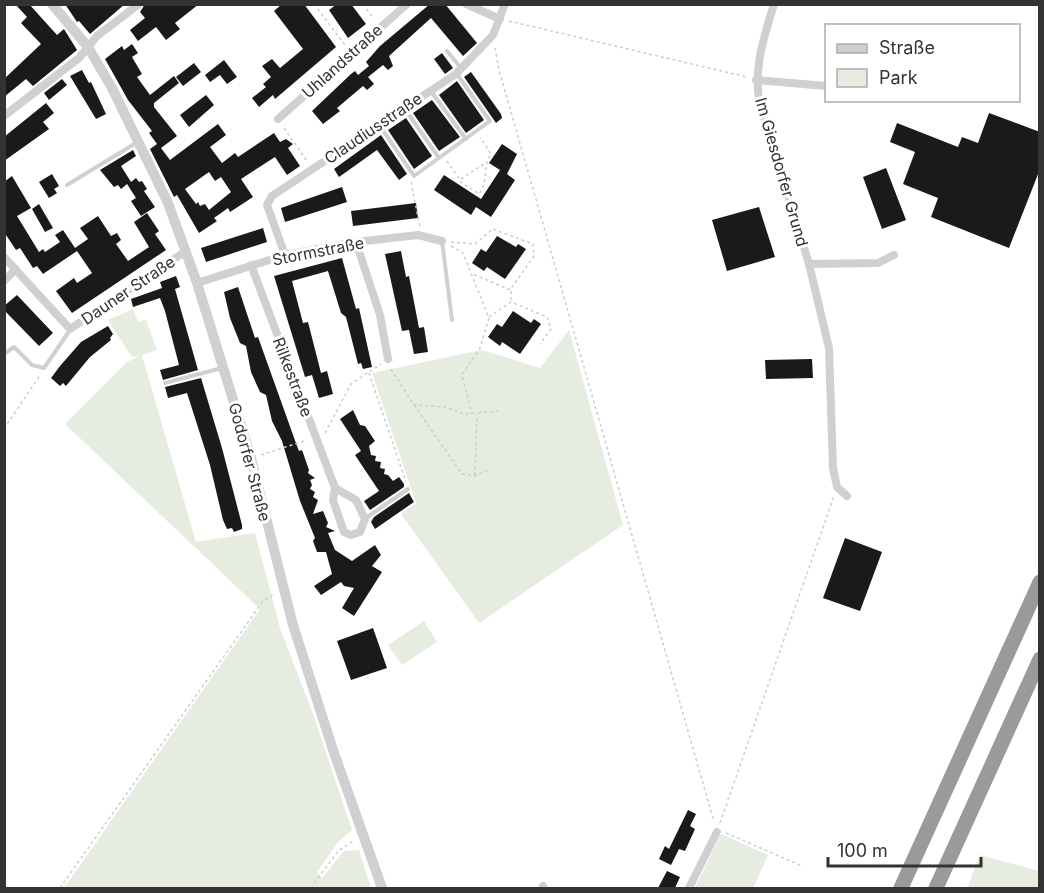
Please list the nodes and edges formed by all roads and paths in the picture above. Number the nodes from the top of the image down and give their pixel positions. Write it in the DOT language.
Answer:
graph roads {
  1 [pos="52,4"];
  2 [pos="139,4"];
  3 [pos="314,4"];
  4 [pos="363,4"];
  5 [pos="407,4"];
  6 [pos="466,4"];
  7 [pos="505,4"];
  8 [pos="774,4"];
  9 [pos="500,19"];
  10 [pos="380,27"];
  11 [pos="493,35"];
  12 [pos="88,47"];
  13 [pos="447,51"];
  14 [pos="351,53"];
  15 [pos="459,71"];
  16 [pos="756,80"];
  17 [pos="825,86"];
  18 [pos="430,89"];
  19 [pos="404,108"];
  20 [pos="4,116"];
  21 [pos="278,119"];
  22 [pos="379,125"];
  23 [pos="476,132"];
  24 [pos="465,139"];
  25 [pos="139,141"];
  26 [pos="441,156"];
  27 [pos="484,164"];
  28 [pos="313,169"];
  29 [pos="414,176"];
  30 [pos="460,179"];
  31 [pos="68,185"];
  32 [pos="421,236"];
  33 [pos="442,241"];
  34 [pos="356,242"];
  35 [pos="186,251"];
  36 [pos="285,255"];
  37 [pos="894,255"];
  38 [pos="4,256"];
  39 [pos="809,264"];
  40 [pos="251,265"];
  41 [pos="16,269"];
  42 [pos="471,273"];
  43 [pos="4,281"];
  44 [pos="197,283"];
  45 [pos="510,290"];
  46 [pos="511,302"];
  47 [pos="489,318"];
  48 [pos="452,320"];
  49 [pos="70,329"];
  50 [pos="540,344"];
  51 [pos="4,354"];
  52 [pos="388,360"];
  53 [pos="224,367"];
  54 [pos="44,368"];
  55 [pos="369,372"];
  56 [pos="165,383"];
  57 [pos="414,405"];
  58 [pos="500,411"];
  59 [pos="472,414"];
  60 [pos="477,414"];
  61 [pos="4,429"];
  62 [pos="316,437"];
  63 [pos="251,458"];
  64 [pos="488,470"];
  65 [pos="475,476"];
  66 [pos="837,487"];
  67 [pos="335,488"];
  68 [pos="408,489"];
  69 [pos="847,496"];
  70 [pos="365,519"];
  71 [pos="1040,582"];
  72 [pos="274,594"];
  73 [pos="1040,659"];
  74 [pos="717,832"];
  75 [pos="364,835"];
  76 [pos="802,866"];
  77 [pos="60,888"];
  78 [pos="310,888"];
  79 [pos="382,888"];
  80 [pos="689,888"];
  81 [pos="901,888"];
  82 [pos="936,888"];
  1 -- 12 [label="street, Godorfer Straße"];
  2 -- 12 [label="street"];
  3 -- 14 [label="path"];
  4 -- 10 [label="path"];
  5 -- 10 [label="street, Uhlandstraße"];
  6 -- 9 [label="street"];
  7 -- 9 [label="street, Claudiusstraße"];
  8 -- 16 [label="street, Im Giesdorfer Grund"];
  9 -- 11 [label="street, Claudiusstraße"];
  9 -- 16 [label="path"];
  10 -- 14 [label="street, Uhlandstraße"];
  11 -- 15 [label="street, Claudiusstraße"];
  11 -- 74 [label="path"];
  12 -- 20 [label="street"];
  12 -- 25 [label="street, Godorfer Straße"];
  13 -- 15 [label="lane"];
  14 -- 21 [label="street, Uhlandstraße"];
  15 -- 18 [label="street, Claudiusstraße"];
  15 -- 23 [label="lane"];
  16 -- 17 [label="street"];
  16 -- 39 [label="street, Im Giesdorfer Grund"];
  18 -- 19 [label="street, Claudiusstraße"];
  18 -- 24 [label="lane"];
  19 -- 22 [label="street, Claudiusstraße"];
  19 -- 26 [label="lane"];
  21 -- 28 [label="path"];
  22 -- 28 [label="street, Claudiusstraße"];
  22 -- 29 [label="lane"];
  23 -- 24 [label="lane"];
  23 -- 27 [label="path"];
  24 -- 26 [label="lane"];
  25 -- 31 [label="lane"];
  25 -- 35 [label="street, Godorfer Straße"];
  26 -- 29 [label="lane"];
  26 -- 30 [label="path"];
  27 -- 30 [label="path"];
  27 -- 30 [label="path"];
  28 -- 36 [label="street, Claudiusstraße"];
  29 -- 32 [label="path"];
  32 -- 33 [label="street, Stormstraße"];
  32 -- 34 [label="street, Stormstraße"];
  33 -- 42 [label="path"];
  33 -- 45 [label="path"];
  33 -- 48 [label="lane"];
  34 -- 36 [label="street, Stormstraße"];
  34 -- 52 [label="street"];
  35 -- 44 [label="street, Godorfer Straße"];
  35 -- 49 [label="street, Dauner Straße"];
  36 -- 40 [label="street, Stormstraße"];
  37 -- 39 [label="street, Im Giesdorfer Grund"];
  38 -- 41 [label="street"];
  39 -- 66 [label="street, Im Giesdorfer Grund"];
  40 -- 44 [label="street, Stormstraße"];
  40 -- 62 [label="street, Rilkestraße"];
  41 -- 43 [label="street"];
  41 -- 49 [label="street"];
  42 -- 45 [label="path"];
  42 -- 47 [label="path"];
  44 -- 53 [label="street, Godorfer Straße"];
  45 -- 46 [label="path"];
  46 -- 47 [label="path"];
  46 -- 50 [label="path"];
  47 -- 59 [label="path"];
  49 -- 54 [label="lane"];
  51 -- 54 [label="lane"];
  52 -- 55 [label="path"];
  52 -- 57 [label="path"];
  53 -- 56 [label="lane"];
  53 -- 63 [label="street, Godorfer Straße"];
  54 -- 61 [label="path"];
  55 -- 62 [label="path"];
  55 -- 68 [label="path"];
  57 -- 59 [label="path"];
  57 -- 65 [label="path"];
  58 -- 60 [label="path"];
  59 -- 60 [label="path"];
  60 -- 65 [label="path"];
  62 -- 63 [label="path"];
  62 -- 67 [label="street, Rilkestraße"];
  63 -- 75 [label="street, Godorfer Straße"];
  64 -- 65 [label="path"];
  66 -- 69 [label="street"];
  66 -- 74 [label="path"];
  67 -- 70 [label="street"];
  67 -- 70 [label="street, Rilkestraße"];
  68 -- 70 [label="lane"];
  71 -- 81 [label="highway"];
  72 -- 77 [label="path"];
  73 -- 82 [label="highway"];
  74 -- 76 [label="path"];
  74 -- 80 [label="street"];
  75 -- 78 [label="path"];
  75 -- 79 [label="street, Godorfer Straße"];
}
